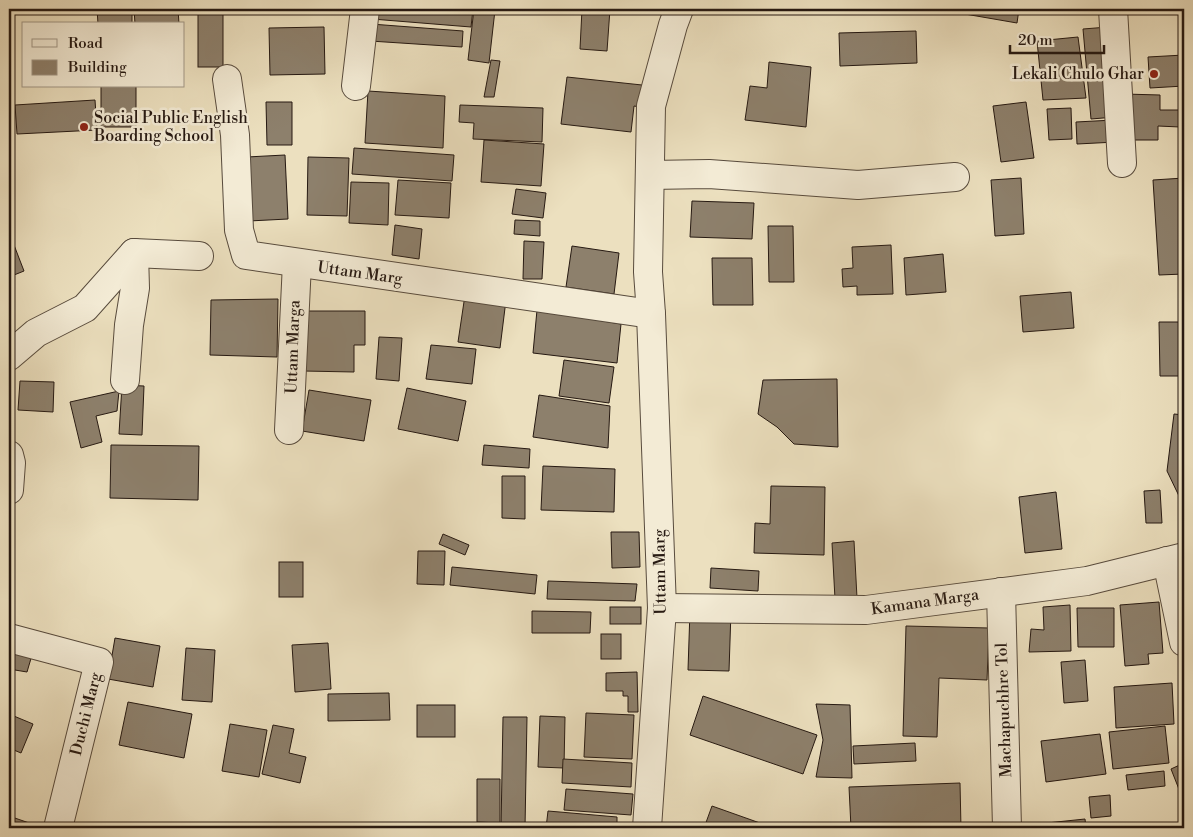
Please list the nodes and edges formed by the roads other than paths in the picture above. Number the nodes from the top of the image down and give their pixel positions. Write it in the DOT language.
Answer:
graph roads {
  1 [pos="364,9"];
  2 [pos="679,9"];
  3 [pos="1113,9"];
  4 [pos="227,78"];
  5 [pos="356,86"];
  6 [pos="1122,163"];
  7 [pos="650,175"];
  8 [pos="955,177"];
  9 [pos="134,253"];
  10 [pos="200,256"];
  11 [pos="296,263"];
  12 [pos="651,314"];
  13 [pos="9,356"];
  14 [pos="126,380"];
  15 [pos="289,430"];
  16 [pos="9,455"];
  17 [pos="9,490"];
  18 [pos="1176,559"];
  19 [pos="1001,592"];
  20 [pos="662,608"];
  21 [pos="9,638"];
  22 [pos="1184,642"];
  23 [pos="58,828"];
  24 [pos="647,828"];
  25 [pos="1007,828"];
  1 -- 5 [label="street"];
  2 -- 7 [label="street, Uttam Marg"];
  3 -- 6 [label="street"];
  4 -- 11 [label="street, Uttam Marg"];
  7 -- 8 [label="street"];
  7 -- 12 [label="street, Uttam Marg"];
  9 -- 10 [label="street"];
  9 -- 13 [label="street"];
  9 -- 14 [label="street"];
  11 -- 12 [label="street, Uttam Marg"];
  11 -- 15 [label="street, Uttam Marga"];
  12 -- 20 [label="street, Uttam Marg"];
  16 -- 17 [label="street"];
  18 -- 19 [label="street, Kamana Marga"];
  18 -- 22 [label="street"];
  19 -- 20 [label="street, Kamana Marga"];
  19 -- 25 [label="street, Machapuchhre Tol"];
  20 -- 24 [label="street, Uttam Marg"];
  21 -- 23 [label="street, Duchi Marg"];
}
